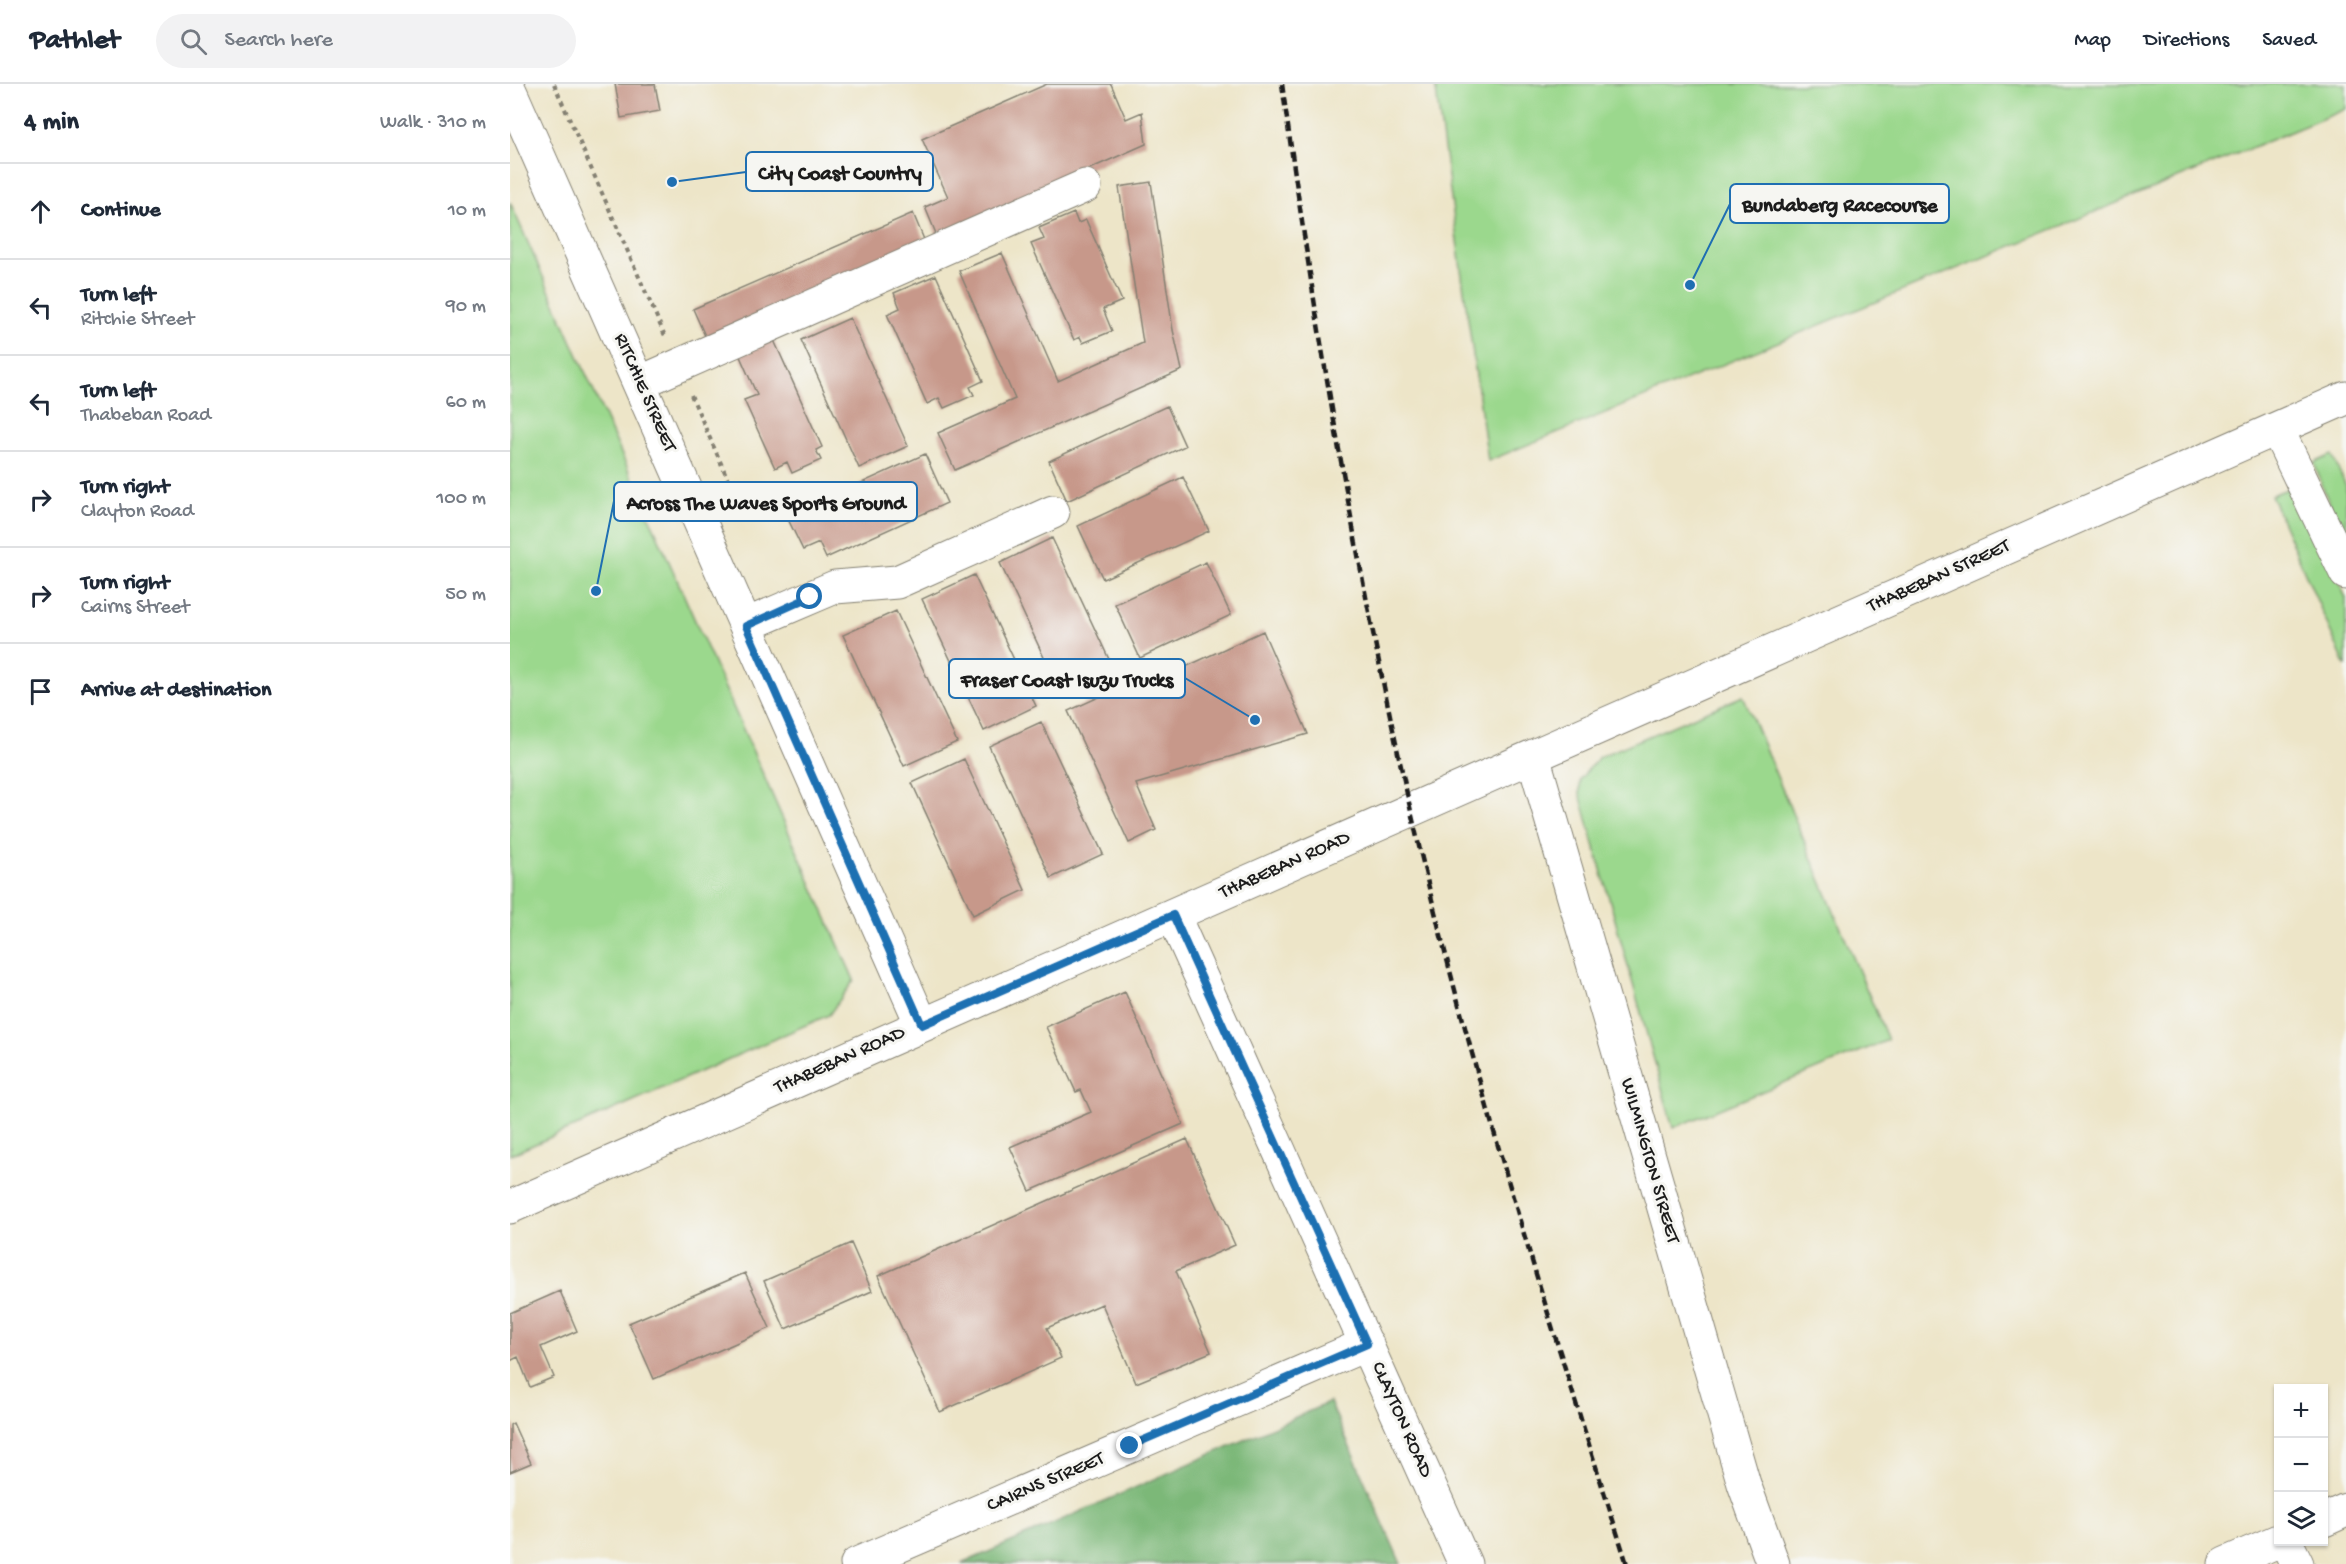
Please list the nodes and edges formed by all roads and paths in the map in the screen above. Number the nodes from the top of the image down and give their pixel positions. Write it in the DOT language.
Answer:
graph roads {
  1 [pos="554,84"];
  2 [pos="510,91"];
  3 [pos="1085,186"];
  4 [pos="678,366"];
  5 [pos="639,383"];
  6 [pos="2346,398"];
  7 [pos="2277,429"];
  8 [pos="1053,512"];
  9 [pos="745,518"];
  10 [pos="2346,573"];
  11 [pos="746,626"];
  12 [pos="1533,756"];
  13 [pos="1173,915"];
  14 [pos="922,1025"];
  15 [pos="510,1207"];
  16 [pos="1367,1344"];
  17 [pos="2346,1510"];
  18 [pos="2328,1518"];
  19 [pos="2274,1543"];
  20 [pos="2288,1546"];
  21 [pos="857,1564"];
  22 [pos="1465,1564"];
  23 [pos="1773,1564"];
  24 [pos="2226,1564"];
  25 [pos="2297,1564"];
  1 -- 4 [label="path"];
  2 -- 5 [label="street, RITCHIE STREET"];
  3 -- 4 [label="street"];
  4 -- 5 [label="street"];
  4 -- 9 [label="path"];
  5 -- 11 [label="street, RITCHIE STREET"];
  6 -- 7 [label="street, THABEBAN STREET"];
  7 -- 10 [label="street"];
  7 -- 12 [label="street, THABEBAN STREET"];
  8 -- 11 [label="street"];
  11 -- 14 [label="street, RITCHIE STREET"];
  12 -- 13 [label="street, THABEBAN ROAD"];
  12 -- 23 [label="street, WILMINGTON STREET"];
  13 -- 14 [label="street, THABEBAN ROAD"];
  13 -- 16 [label="street, CLAYTON ROAD"];
  14 -- 15 [label="street, THABEBAN ROAD"];
  16 -- 21 [label="street, CAIRNS STREET"];
  16 -- 22 [label="street, CLAYTON ROAD"];
  17 -- 18 [label="street"];
  19 -- 24 [label="street"];
  20 -- 25 [label="street"];
}
